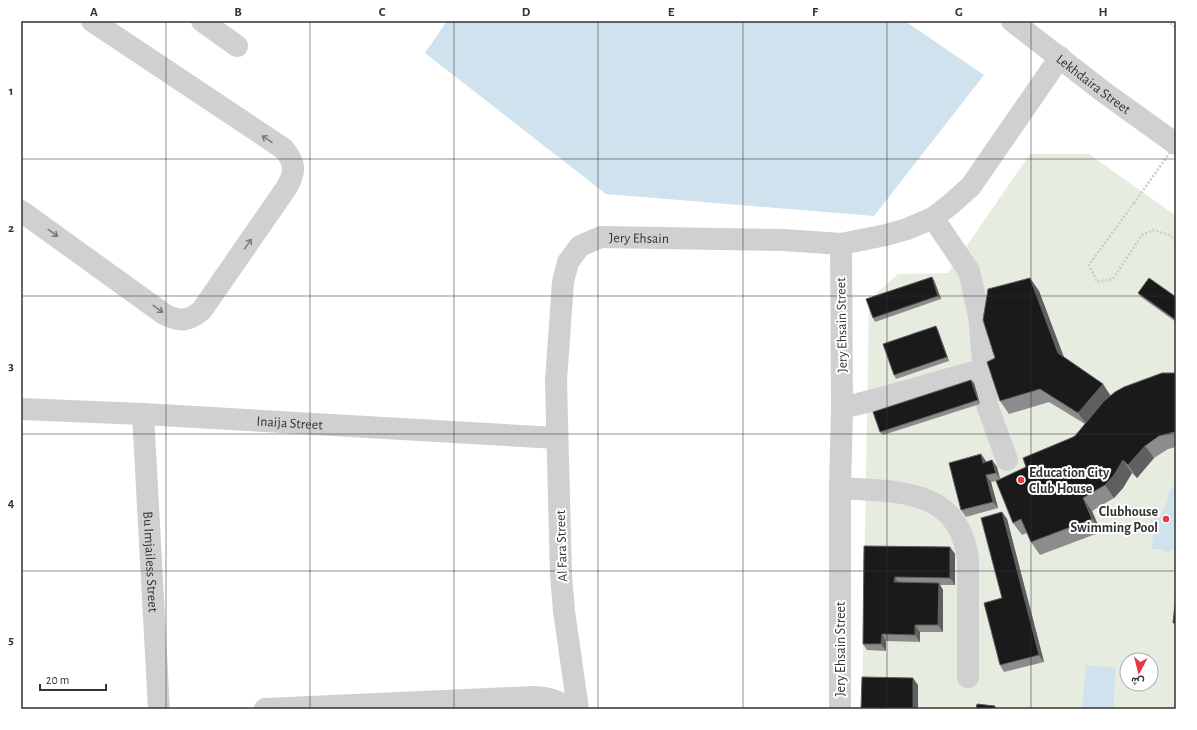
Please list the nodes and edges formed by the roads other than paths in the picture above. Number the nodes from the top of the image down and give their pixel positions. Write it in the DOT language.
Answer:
graph roads {
  1 [pos="92,21"];
  2 [pos="202,21"];
  3 [pos="1013,21"];
  4 [pos="237,46"];
  5 [pos="1060,57"];
  6 [pos="1176,144"];
  7 [pos="21,211"];
  8 [pos="933,218"];
  9 [pos="841,244"];
  10 [pos="984,369"];
  11 [pos="556,381"];
  12 [pos="21,408"];
  13 [pos="842,408"];
  14 [pos="143,414"];
  15 [pos="557,438"];
  16 [pos="1007,460"];
  17 [pos="840,488"];
  18 [pos="968,677"];
  19 [pos="482,704"];
  20 [pos="421,705"];
  21 [pos="159,709"];
  22 [pos="265,709"];
  23 [pos="570,709"];
  24 [pos="578,709"];
  25 [pos="840,709"];
  7 -- 1 [label="street, one-way"];
  2 -- 4 [label="street"];
  3 -- 5 [label="street, Lekhdaira Street"];
  5 -- 6 [label="street, Lekhdaira Street"];
  5 -- 8 [label="street"];
  8 -- 9 [label="street"];
  8 -- 10 [label="street"];
  9 -- 11 [label="street, Jery Ehsain"];
  9 -- 13 [label="street, Jery Ehsain Street"];
  10 -- 13 [label="street"];
  10 -- 16 [label="street"];
  11 -- 15 [label="street, Al Fara Street"];
  12 -- 14 [label="street, Inaija Street"];
  13 -- 17 [label="street, Jery Ehsain Street"];
  14 -- 15 [label="street, Inaija Street"];
  14 -- 21 [label="street, Bu Imjailess Street"];
  15 -- 24 [label="street, Al Fara Street"];
  17 -- 18 [label="street"];
  17 -- 25 [label="street, Jery Ehsain Street"];
  19 -- 20 [label="street"];
  19 -- 23 [label="street"];
  20 -- 22 [label="street"];
}
